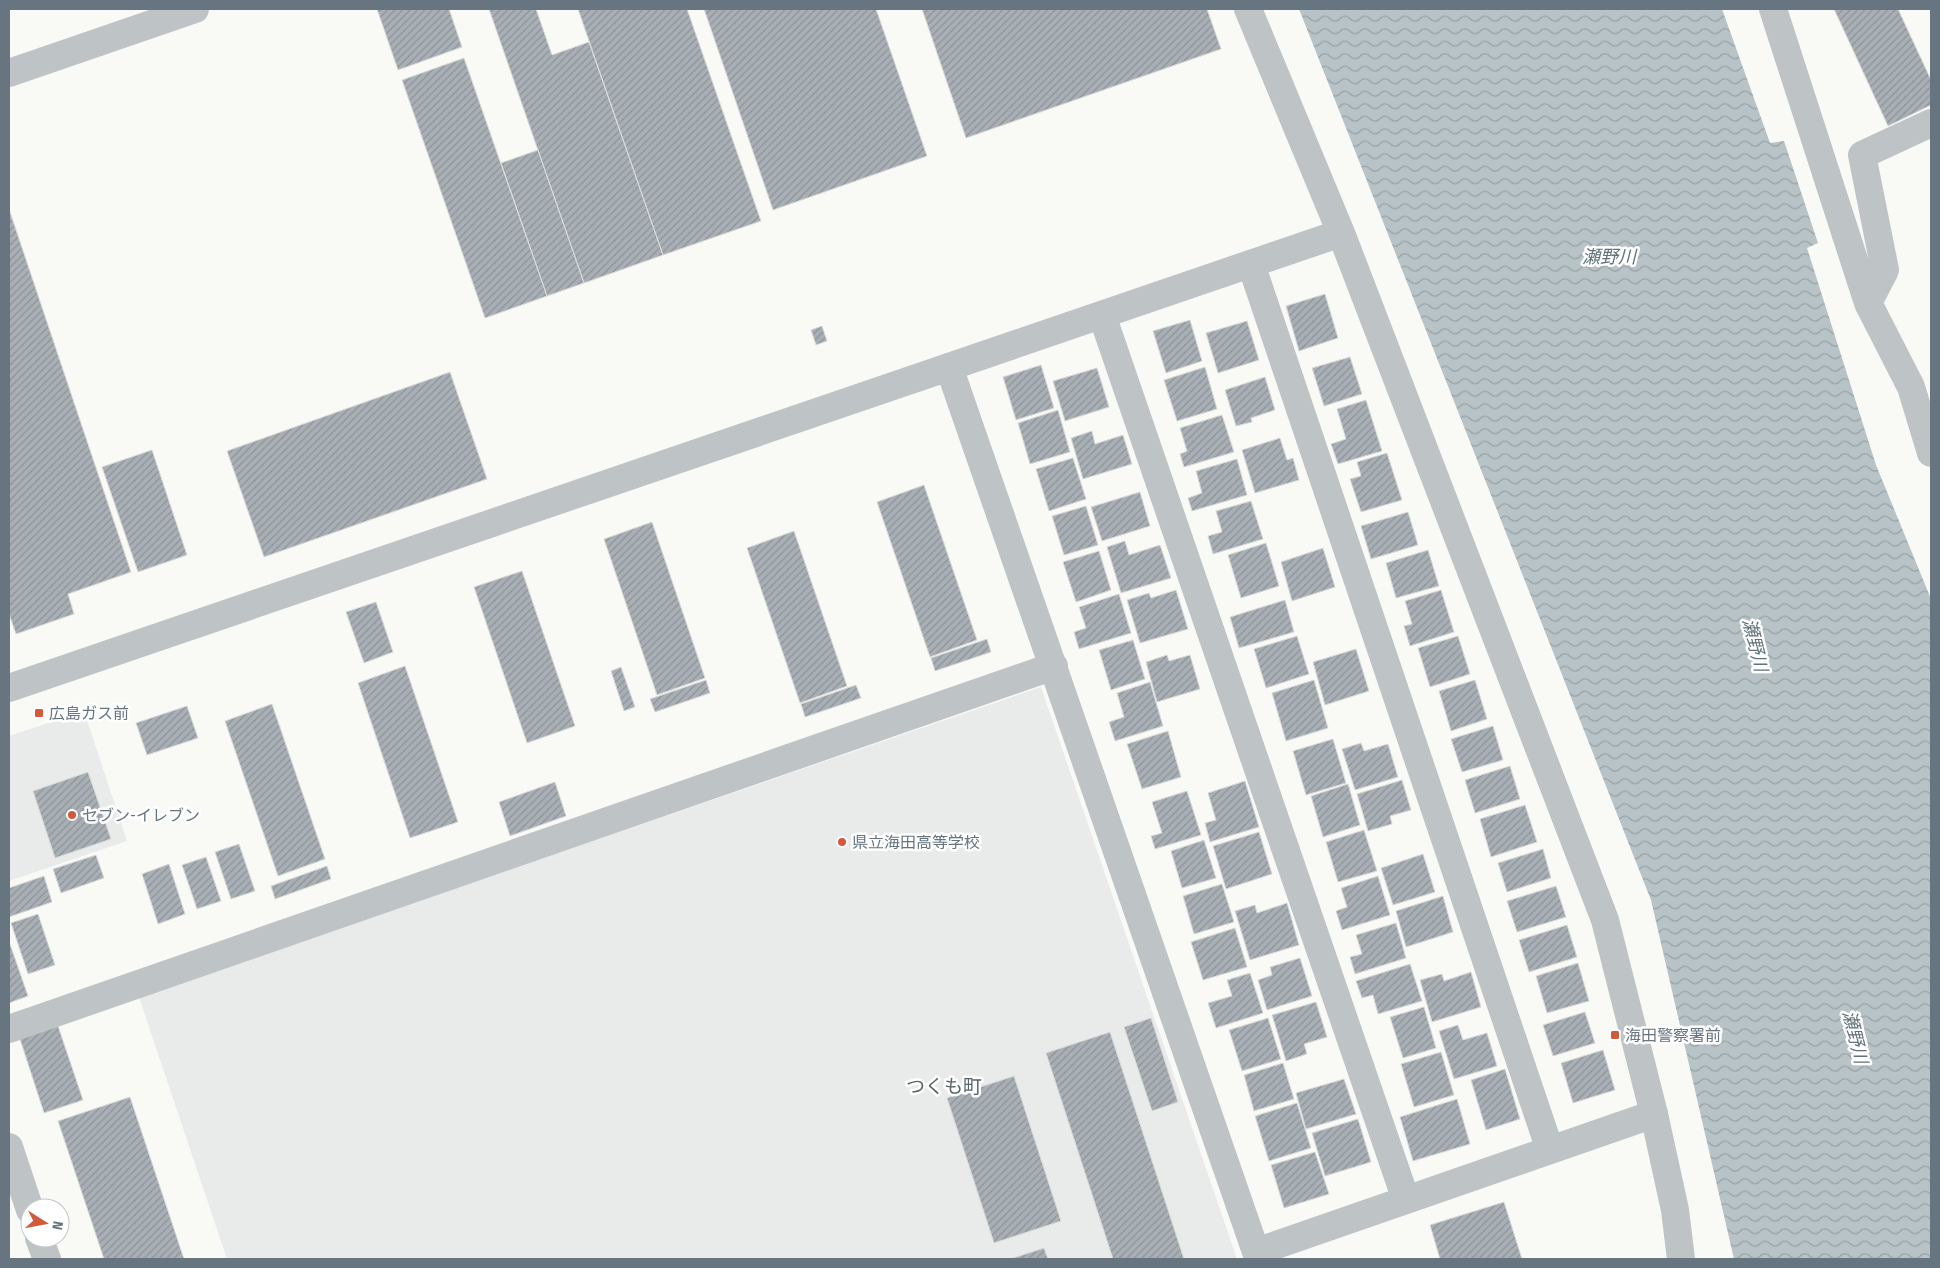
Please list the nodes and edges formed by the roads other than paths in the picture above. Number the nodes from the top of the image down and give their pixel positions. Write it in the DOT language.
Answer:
graph roads {
  1 [pos="194,9"];
  2 [pos="1248,9"];
  3 [pos="1773,9"];
  4 [pos="9,74"];
  5 [pos="1931,123"];
  6 [pos="1341,233"];
  7 [pos="1251,264"];
  8 [pos="1868,303"];
  9 [pos="1102,315"];
  10 [pos="949,367"];
  11 [pos="1931,450"];
  12 [pos="1054,666"];
  13 [pos="9,688"];
  14 [pos="9,1029"];
  15 [pos="1654,1114"];
  16 [pos="9,1147"];
  17 [pos="1550,1150"];
  18 [pos="26,1198"];
  19 [pos="1406,1200"];
  20 [pos="1681,1259"];
  1 -- 4 [label="street"];
  2 -- 6 [label="street"];
  3 -- 8 [label="street"];
  5 -- 8 [label="street"];
  6 -- 7 [label="street"];
  6 -- 15 [label="street"];
  7 -- 9 [label="street"];
  7 -- 17 [label="street"];
  8 -- 11 [label="street"];
  9 -- 10 [label="street"];
  9 -- 19 [label="street"];
  10 -- 12 [label="street"];
  10 -- 13 [label="street"];
  12 -- 14 [label="street"];
  12 -- 19 [label="street"];
  15 -- 17 [label="street"];
  15 -- 20 [label="street"];
  16 -- 18 [label="street"];
  17 -- 19 [label="street"];
}
